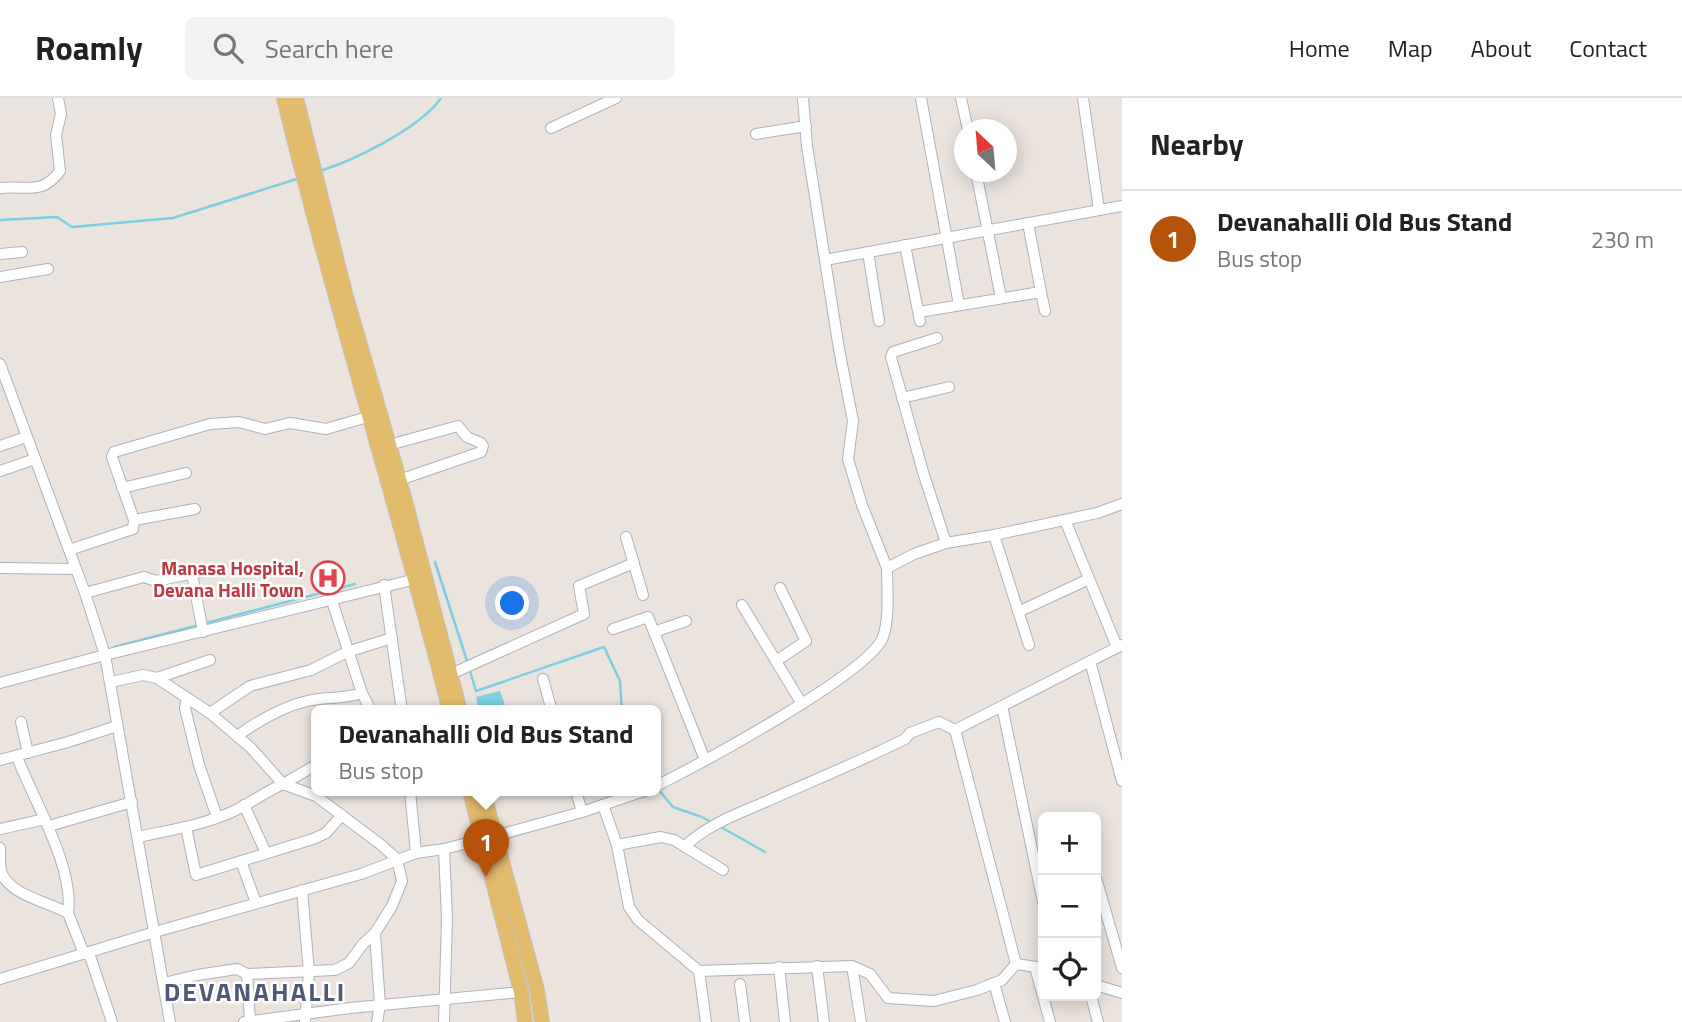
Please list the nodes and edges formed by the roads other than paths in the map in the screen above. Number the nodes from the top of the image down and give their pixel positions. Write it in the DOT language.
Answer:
graph roads {
  1 [pos="58,98"];
  2 [pos="284,98"];
  3 [pos="296,98"];
  4 [pos="616,98"];
  5 [pos="803,98"];
  6 [pos="921,98"];
  7 [pos="961,98"];
  8 [pos="1083,98"];
  9 [pos="966,119"];
  10 [pos="806,126"];
  11 [pos="551,128"];
  12 [pos="756,134"];
  13 [pos="307,164"];
  14 [pos="978,182"];
  15 [pos="0,188"];
  16 [pos="313,190"];
  17 [pos="1122,206"];
  18 [pos="1099,210"];
  19 [pos="1028,223"];
  20 [pos="989,230"];
  21 [pos="947,237"];
  22 [pos="905,245"];
  23 [pos="22,252"];
  24 [pos="868,252"];
  25 [pos="0,254"];
  26 [pos="825,260"];
  27 [pos="48,269"];
  28 [pos="0,277"];
  29 [pos="1041,292"];
  30 [pos="1001,298"];
  31 [pos="959,305"];
  32 [pos="1045,311"];
  33 [pos="880,321"];
  34 [pos="937,338"];
  35 [pos="0,364"];
  36 [pos="949,387"];
  37 [pos="902,398"];
  38 [pos="371,416"];
  39 [pos="26,437"];
  40 [pos="389,445"];
  41 [pos="0,446"];
  42 [pos="34,459"];
  43 [pos="0,471"];
  44 [pos="186,473"];
  45 [pos="400,480"];
  46 [pos="122,488"];
  47 [pos="1122,505"];
  48 [pos="195,509"];
  49 [pos="134,520"];
  50 [pos="1065,520"];
  51 [pos="994,536"];
  52 [pos="626,537"];
  53 [pos="946,543"];
  54 [pos="69,550"];
  55 [pos="634,563"];
  56 [pos="0,568"];
  57 [pos="887,568"];
  58 [pos="76,569"];
  59 [pos="209,570"];
  60 [pos="192,574"];
  61 [pos="420,578"];
  62 [pos="1089,579"];
  63 [pos="384,585"];
  64 [pos="780,588"];
  65 [pos="85,593"];
  66 [pos="643,596"];
  67 [pos="331,598"];
  68 [pos="742,605"];
  69 [pos="1018,612"];
  70 [pos="685,621"];
  71 [pos="613,629"];
  72 [pos="203,632"];
  73 [pos="654,632"];
  74 [pos="392,638"];
  75 [pos="1029,645"];
  76 [pos="1119,646"];
  77 [pos="104,652"];
  78 [pos="347,653"];
  79 [pos="210,660"];
  80 [pos="776,661"];
  81 [pos="1090,661"];
  82 [pos="451,674"];
  83 [pos="157,678"];
  84 [pos="543,679"];
  85 [pos="111,682"];
  86 [pos="0,683"];
  87 [pos="362,693"];
  88 [pos="187,698"];
  89 [pos="802,704"];
  90 [pos="368,705"];
  91 [pos="401,705"];
  92 [pos="449,705"];
  93 [pos="459,705"];
  94 [pos="550,705"];
  95 [pos="1002,706"];
  96 [pos="210,713"];
  97 [pos="21,722"];
  98 [pos="117,726"];
  99 [pos="955,730"];
  100 [pos="237,736"];
  101 [pos="23,755"];
  102 [pos="0,760"];
  103 [pos="705,760"];
  104 [pos="311,768"];
  105 [pos="1122,781"];
  106 [pos="661,783"];
  107 [pos="283,784"];
  108 [pos="311,794"];
  109 [pos="316,796"];
  110 [pos="410,796"];
  111 [pos="472,796"];
  112 [pos="484,796"];
  113 [pos="577,796"];
  114 [pos="630,796"];
  115 [pos="132,802"];
  116 [pos="244,805"];
  117 [pos="603,806"];
  118 [pos="582,812"];
  119 [pos="342,815"];
  120 [pos="216,817"];
  121 [pos="47,823"];
  122 [pos="186,827"];
  123 [pos="0,829"];
  124 [pos="489,837"];
  125 [pos="138,838"];
  126 [pos="617,845"];
  127 [pos="685,846"];
  128 [pos="0,848"];
  129 [pos="444,849"];
  130 [pos="266,853"];
  131 [pos="415,853"];
  132 [pos="397,859"];
  133 [pos="241,861"];
  134 [pos="723,870"];
  135 [pos="1,872"];
  136 [pos="1038,878"];
  137 [pos="302,890"];
  138 [pos="1101,895"];
  139 [pos="256,903"];
  140 [pos="68,913"];
  141 [pos="155,932"];
  142 [pos="375,933"];
  143 [pos="86,954"];
  144 [pos="1016,964"];
  145 [pos="852,966"];
  146 [pos="779,967"];
  147 [pos="817,967"];
  148 [pos="1038,967"];
  149 [pos="1122,968"];
  150 [pos="699,971"];
  151 [pos="309,972"];
  152 [pos="247,974"];
  153 [pos="0,979"];
  154 [pos="164,983"];
  155 [pos="994,983"];
  156 [pos="740,984"];
  157 [pos="1101,987"];
  158 [pos="521,992"];
  159 [pos="1122,993"];
  160 [pos="445,998"];
  161 [pos="1046,1001"];
  162 [pos="1092,1001"];
  163 [pos="380,1005"];
  164 [pos="305,1018"];
  165 [pos="257,1021"];
  166 [pos="112,1022"];
  167 [pos="170,1022"];
  168 [pos="244,1022"];
  169 [pos="377,1022"];
  170 [pos="444,1022"];
  171 [pos="525,1022"];
  172 [pos="542,1022"];
  173 [pos="706,1022"];
  174 [pos="745,1022"];
  175 [pos="785,1022"];
  176 [pos="824,1022"];
  177 [pos="861,1022"];
  178 [pos="1005,1022"];
  179 [pos="1050,1022"];
  180 [pos="1098,1022"];
  1 -- 15 [label="street"];
  2 -- 13 [label="main road"];
  3 -- 13 [label="main road"];
  4 -- 11 [label="street"];
  5 -- 10 [label="street"];
  6 -- 21 [label="street"];
  7 -- 9 [label="street"];
  8 -- 18 [label="street"];
  10 -- 12 [label="street"];
  10 -- 26 [label="street"];
  13 -- 16 [label="main road"];
  14 -- 20 [label="street"];
  16 -- 38 [label="main road"];
  16 -- 40 [label="main road"];
  17 -- 18 [label="street"];
  18 -- 19 [label="street"];
  19 -- 20 [label="street"];
  19 -- 29 [label="street"];
  20 -- 21 [label="street"];
  20 -- 30 [label="street"];
  21 -- 22 [label="street"];
  21 -- 31 [label="street"];
  22 -- 24 [label="street"];
  22 -- 31 [label="street"];
  23 -- 25 [label="street"];
  24 -- 26 [label="street"];
  24 -- 33 [label="street"];
  26 -- 57 [label="street"];
  27 -- 28 [label="street"];
  29 -- 30 [label="street"];
  29 -- 32 [label="street"];
  30 -- 31 [label="street"];
  34 -- 37 [label="street"];
  35 -- 39 [label="street"];
  36 -- 37 [label="street"];
  37 -- 53 [label="street"];
  38 -- 46 [label="street"];
  38 -- 61 [label="main road"];
  39 -- 41 [label="street"];
  39 -- 42 [label="street"];
  40 -- 45 [label="main road"];
  40 -- 45 [label="street"];
  42 -- 43 [label="street"];
  42 -- 54 [label="street"];
  44 -- 46 [label="street"];
  45 -- 61 [label="main road"];
  46 -- 49 [label="street"];
  47 -- 50 [label="street"];
  48 -- 49 [label="street"];
  49 -- 54 [label="street"];
  50 -- 51 [label="street"];
  50 -- 62 [label="street"];
  51 -- 53 [label="street"];
  51 -- 69 [label="street"];
  52 -- 55 [label="street"];
  53 -- 57 [label="street"];
  54 -- 58 [label="street"];
  55 -- 66 [label="street"];
  55 -- 82 [label="street"];
  56 -- 58 [label="street"];
  57 -- 89 [label="street"];
  58 -- 65 [label="street"];
  59 -- 60 [label="street"];
  60 -- 65 [label="street"];
  60 -- 72 [label="street"];
  61 -- 63 [label="street"];
  61 -- 82 [label="main road"];
  61 -- 92 [label="main road"];
  62 -- 69 [label="street"];
  62 -- 76 [label="street"];
  63 -- 67 [label="street"];
  63 -- 74 [label="street"];
  64 -- 80 [label="street"];
  65 -- 77 [label="street"];
  67 -- 72 [label="street"];
  67 -- 78 [label="street"];
  68 -- 80 [label="street"];
  69 -- 75 [label="street"];
  70 -- 73 [label="street"];
  71 -- 73 [label="street"];
  72 -- 77 [label="street"];
  73 -- 103 [label="street"];
  74 -- 78 [label="street"];
  74 -- 91 [label="street"];
  76 -- 81 [label="street"];
  77 -- 85 [label="street"];
  77 -- 86 [label="street"];
  78 -- 87 [label="street"];
  78 -- 96 [label="street"];
  79 -- 83 [label="street"];
  80 -- 89 [label="street"];
  81 -- 95 [label="street"];
  81 -- 105 [label="street"];
  82 -- 93 [label="main road"];
  83 -- 85 [label="street"];
  83 -- 88 [label="street"];
  84 -- 94 [label="street"];
  85 -- 98 [label="street"];
  87 -- 90 [label="street"];
  87 -- 100 [label="street"];
  88 -- 96 [label="street"];
  88 -- 120 [label="street"];
  89 -- 103 [label="street"];
  95 -- 99 [label="street"];
  95 -- 136 [label="street"];
  96 -- 100 [label="street"];
  97 -- 101 [label="street"];
  98 -- 101 [label="street"];
  98 -- 115 [label="street"];
  99 -- 127 [label="street"];
  99 -- 144 [label="street"];
  100 -- 107 [label="street"];
  101 -- 102 [label="street"];
  101 -- 121 [label="street"];
  103 -- 106 [label="street"];
  104 -- 107 [label="street"];
  107 -- 108 [label="street"];
  107 -- 116 [label="street"];
  109 -- 119 [label="street"];
  110 -- 131 [label="street"];
  111 -- 124 [label="main road"];
  112 -- 124 [label="main road"];
  113 -- 118 [label="street"];
  114 -- 117 [label="street"];
  115 -- 121 [label="street"];
  115 -- 125 [label="street"];
  116 -- 120 [label="street"];
  116 -- 130 [label="street"];
  117 -- 118 [label="street"];
  117 -- 126 [label="street"];
  118 -- 124 [label="street"];
  119 -- 130 [label="street"];
  119 -- 132 [label="street"];
  120 -- 122 [label="street"];
  121 -- 123 [label="street"];
  121 -- 140 [label="street"];
  122 -- 125 [label="street"];
  122 -- 133 [label="street"];
  124 -- 129 [label="street"];
  124 -- 158 [label="main road"];
  124 -- 172 [label="main road"];
  125 -- 141 [label="street"];
  126 -- 127 [label="street"];
  126 -- 150 [label="street"];
  127 -- 134 [label="street"];
  128 -- 135 [label="street"];
  129 -- 131 [label="street"];
  129 -- 160 [label="street"];
  130 -- 133 [label="street"];
  131 -- 132 [label="street"];
  132 -- 137 [label="street"];
  132 -- 142 [label="street"];
  133 -- 139 [label="street"];
  135 -- 140 [label="street"];
  137 -- 139 [label="street"];
  137 -- 151 [label="street"];
  138 -- 149 [label="street"];
  139 -- 141 [label="street"];
  140 -- 143 [label="street"];
  141 -- 143 [label="street"];
  141 -- 154 [label="street"];
  142 -- 151 [label="street"];
  142 -- 163 [label="street"];
  143 -- 153 [label="street"];
  143 -- 166 [label="street"];
  144 -- 148 [label="street"];
  144 -- 155 [label="street"];
  145 -- 147 [label="street"];
  145 -- 155 [label="street"];
  145 -- 177 [label="street"];
  146 -- 147 [label="street"];
  146 -- 150 [label="street"];
  146 -- 175 [label="street"];
  147 -- 176 [label="street"];
  150 -- 173 [label="street"];
  151 -- 152 [label="street"];
  151 -- 164 [label="street"];
  152 -- 154 [label="street"];
  152 -- 165 [label="street"];
  154 -- 167 [label="street"];
  155 -- 178 [label="street"];
  156 -- 174 [label="street"];
  157 -- 159 [label="street"];
  158 -- 160 [label="street"];
  158 -- 171 [label="main road"];
  160 -- 163 [label="street"];
  160 -- 170 [label="street"];
  161 -- 179 [label="street"];
  162 -- 180 [label="street"];
  163 -- 164 [label="street"];
  163 -- 169 [label="street"];
  164 -- 165 [label="street"];
  165 -- 168 [label="street"];
}
